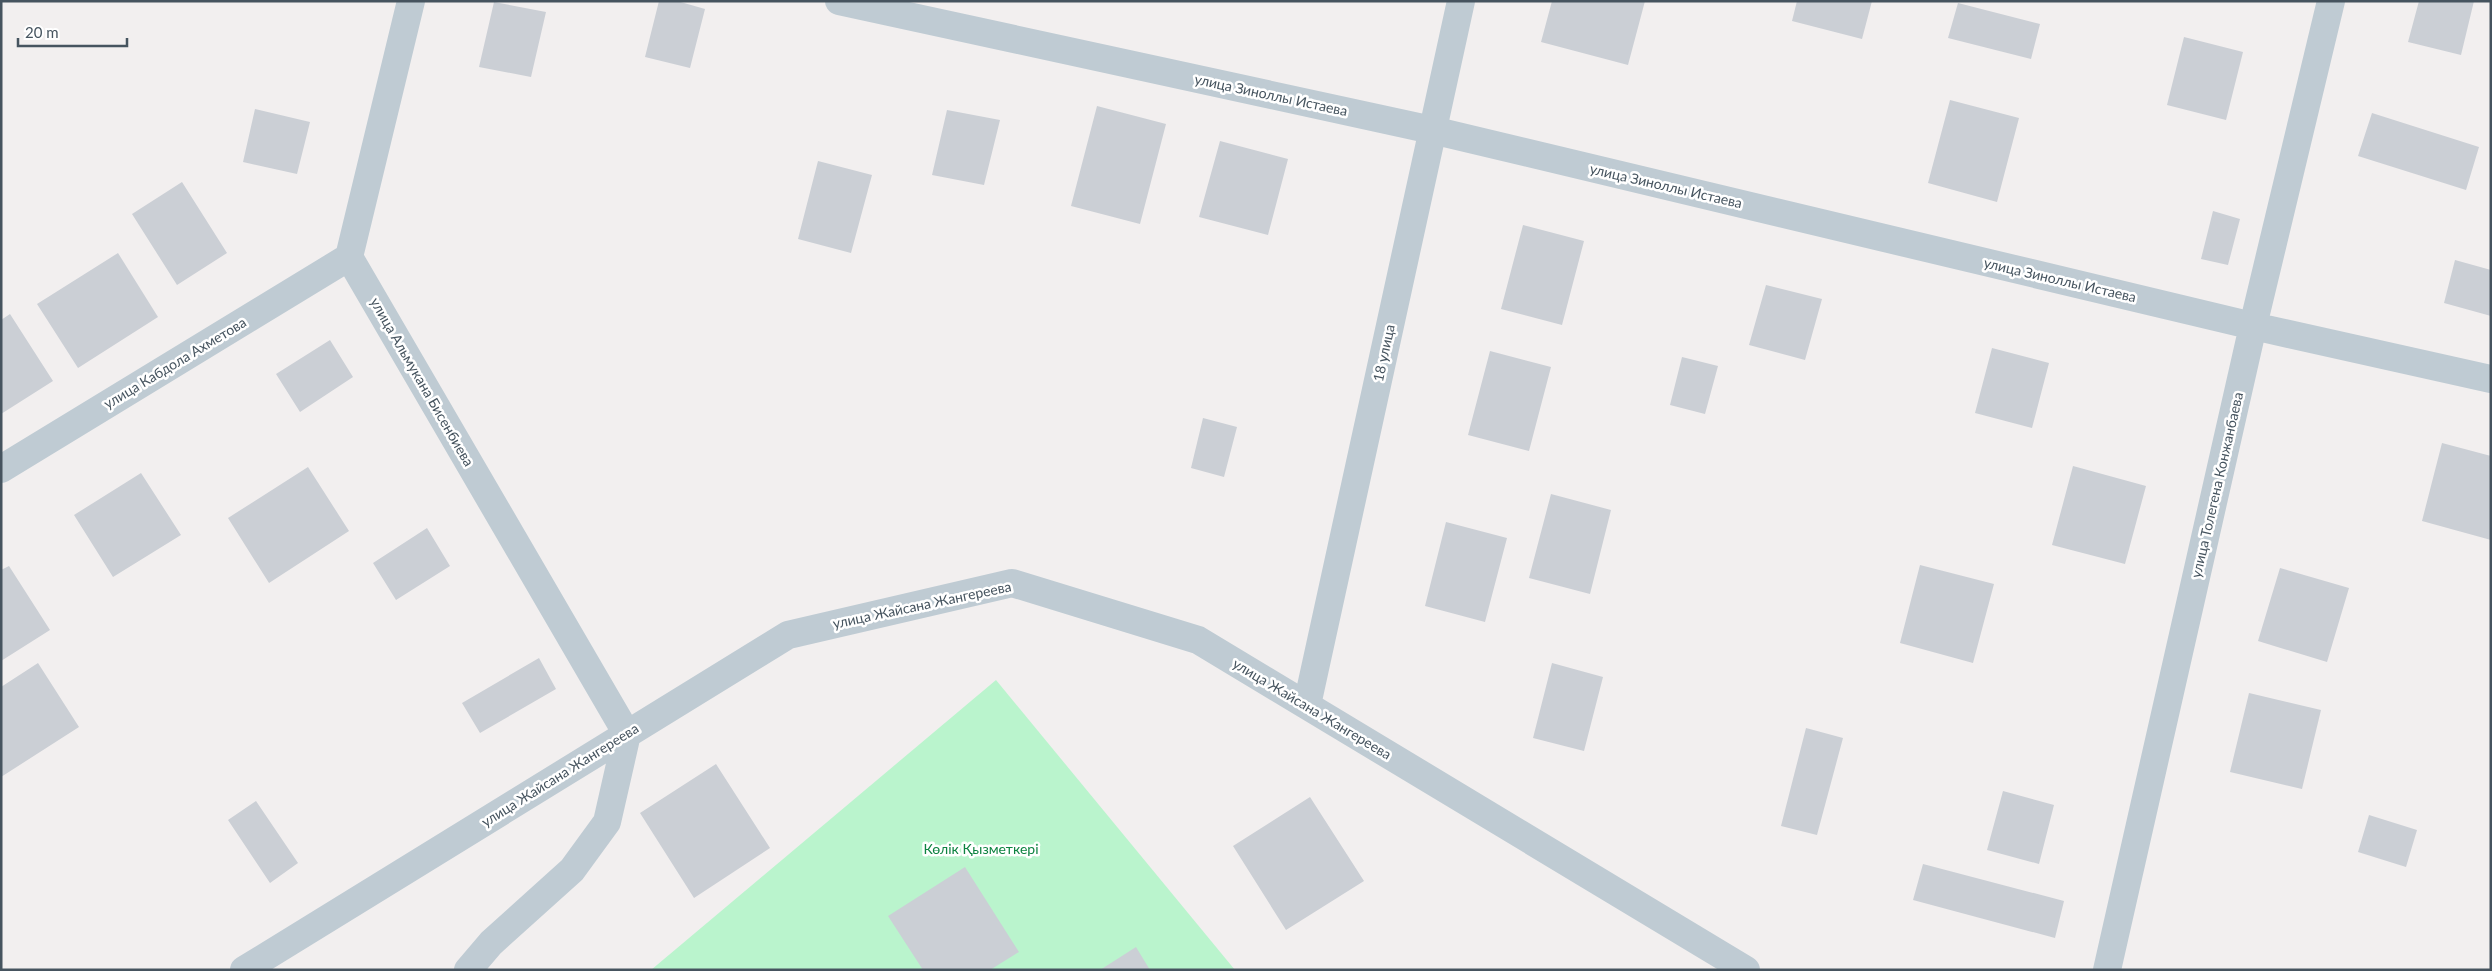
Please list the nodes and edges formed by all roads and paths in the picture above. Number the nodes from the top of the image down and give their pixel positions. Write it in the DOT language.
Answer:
graph roads {
  1 [pos="411,1"];
  2 [pos="839,1"];
  3 [pos="1460,1"];
  4 [pos="2331,1"];
  5 [pos="1432,130"];
  6 [pos="349,257"];
  7 [pos="2253,326"];
  8 [pos="2491,380"];
  9 [pos="1,469"];
  10 [pos="1307,706"];
  11 [pos="627,734"];
  12 [pos="244,970"];
  13 [pos="468,970"];
  14 [pos="1746,970"];
  15 [pos="2107,970"];
  1 -- 6 [label="street"];
  2 -- 5 [label="street, улица Зиноллы Истаева"];
  3 -- 5 [label="street, 18 улица"];
  4 -- 7 [label="street, улица Толегена Конжанбаева"];
  5 -- 7 [label="street, улица Зиноллы Истаева"];
  5 -- 10 [label="street, 18 улица"];
  6 -- 9 [label="street, улица Кабдола Ахметова"];
  6 -- 11 [label="street, улица Альмукана Бисенбиева"];
  7 -- 8 [label="street, улица Зиноллы Истаева"];
  7 -- 15 [label="street, улица Толегена Конжанбаева"];
  10 -- 11 [label="street, улица Жайсана Жангереева"];
  10 -- 14 [label="street, улица Жайсана Жангереева"];
  11 -- 12 [label="street, улица Жайсана Жангереева"];
  11 -- 13 [label="street"];
}
